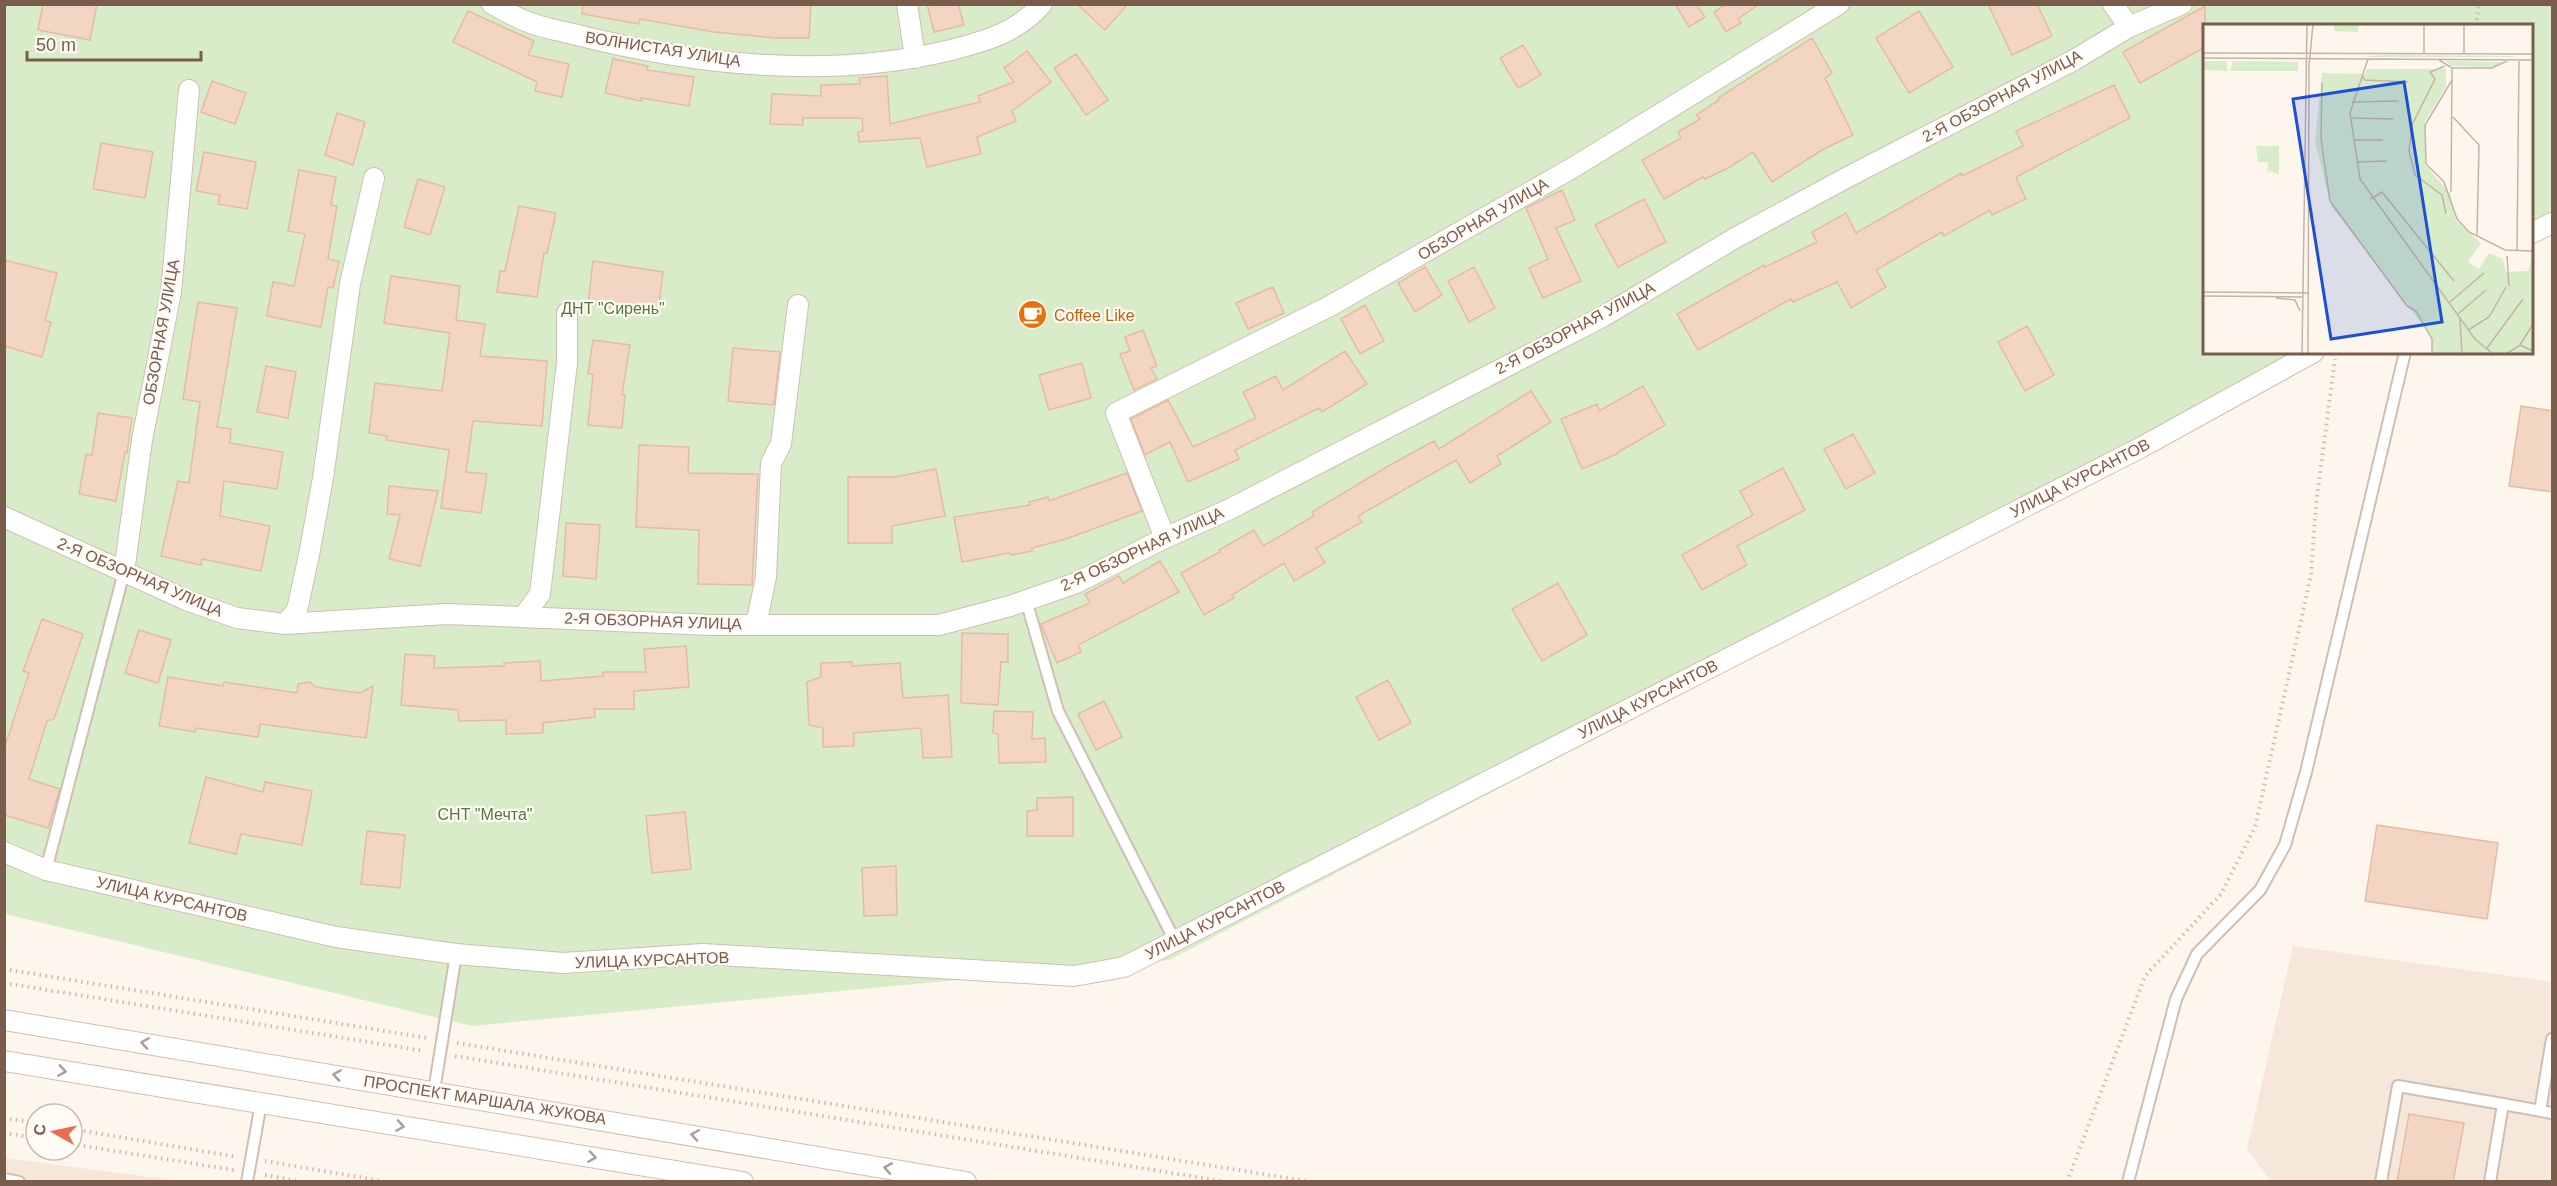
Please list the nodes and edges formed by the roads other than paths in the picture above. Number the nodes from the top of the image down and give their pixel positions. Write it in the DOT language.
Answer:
graph roads {
  1 [pos="492,4"];
  2 [pos="907,4"];
  3 [pos="1042,4"];
  4 [pos="1839,4"];
  5 [pos="2113,4"];
  6 [pos="2182,4"];
  7 [pos="2129,27"];
  8 [pos="915,58"];
  9 [pos="189,90"];
  10 [pos="374,178"];
  11 [pos="2553,223"];
  12 [pos="2533,233"];
  13 [pos="798,304"];
  14 [pos="567,314"];
  15 [pos="2310,354"];
  16 [pos="2404,354"];
  17 [pos="4,517"];
  18 [pos="1165,538"];
  19 [pos="124,572"];
  20 [pos="1026,600"];
  21 [pos="523,617"];
  22 [pos="285,624"];
  23 [pos="756,625"];
  24 [pos="4,852"];
  25 [pos="46,870"];
  26 [pos="1175,941"];
  27 [pos="456,954"];
  28 [pos="4,1020"];
  29 [pos="2553,1039"];
  30 [pos="4,1061"];
  31 [pos="434,1091"];
  32 [pos="261,1103"];
  33 [pos="2504,1104"];
  34 [pos="2540,1111"];
  35 [pos="2553,1113"];
  36 [pos="247,1177"];
  37 [pos="4,1179"];
  38 [pos="19,1182"];
  39 [pos="743,1182"];
  40 [pos="966,1182"];
  41 [pos="2128,1182"];
  42 [pos="2381,1182"];
  43 [pos="2490,1182"];
  1 -- 8 [label="street, ВОЛНИСТАЯ УЛИЦА"];
  2 -- 8 [label="street"];
  3 -- 8 [label="street, ВОЛНИСТАЯ УЛИЦА"];
  4 -- 18 [label="street, ОБЗОРНАЯ УЛИЦА"];
  5 -- 7 [label="street"];
  6 -- 7 [label="street, 2-Я ОБЗОРНАЯ УЛИЦА"];
  7 -- 18 [label="street, 2-Я ОБЗОРНАЯ УЛИЦА"];
  9 -- 19 [label="street, ОБЗОРНАЯ УЛИЦА"];
  10 -- 22 [label="street"];
  11 -- 12 [label="street"];
  13 -- 23 [label="street"];
  14 -- 21 [label="street"];
  15 -- 26 [label="street, УЛИЦА КУРСАНТОВ"];
  16 -- 41 [label="lane"];
  17 -- 19 [label="street, 2-Я ОБЗОРНАЯ УЛИЦА"];
  18 -- 20 [label="street, 2-Я ОБЗОРНАЯ УЛИЦА"];
  19 -- 22 [label="street, 2-Я ОБЗОРНАЯ УЛИЦА"];
  19 -- 25 [label="lane"];
  20 -- 23 [label="street, 2-Я ОБЗОРНАЯ УЛИЦА"];
  20 -- 26 [label="lane"];
  21 -- 22 [label="street, 2-Я ОБЗОРНАЯ УЛИЦА"];
  21 -- 23 [label="street, 2-Я ОБЗОРНАЯ УЛИЦА"];
  24 -- 25 [label="street, УЛИЦА КУРСАНТОВ"];
  25 -- 27 [label="street, УЛИЦА КУРСАНТОВ"];
  26 -- 27 [label="street, УЛИЦА КУРСАНТОВ"];
  27 -- 31 [label="lane"];
  31 -- 28 [label="street, ПРОСПЕКТ МАРШАЛА ЖУКОВА, one-way"];
  29 -- 34 [label="lane"];
  30 -- 32 [label="street, one-way"];
  40 -- 31 [label="street, ПРОСПЕКТ МАРШАЛА ЖУКОВА, one-way"];
  32 -- 36 [label="lane"];
  32 -- 39 [label="street, one-way"];
  33 -- 34 [label="lane"];
  33 -- 42 [label="lane"];
  33 -- 43 [label="lane"];
  34 -- 35 [label="lane"];
  37 -- 38 [label="lane"];
}
